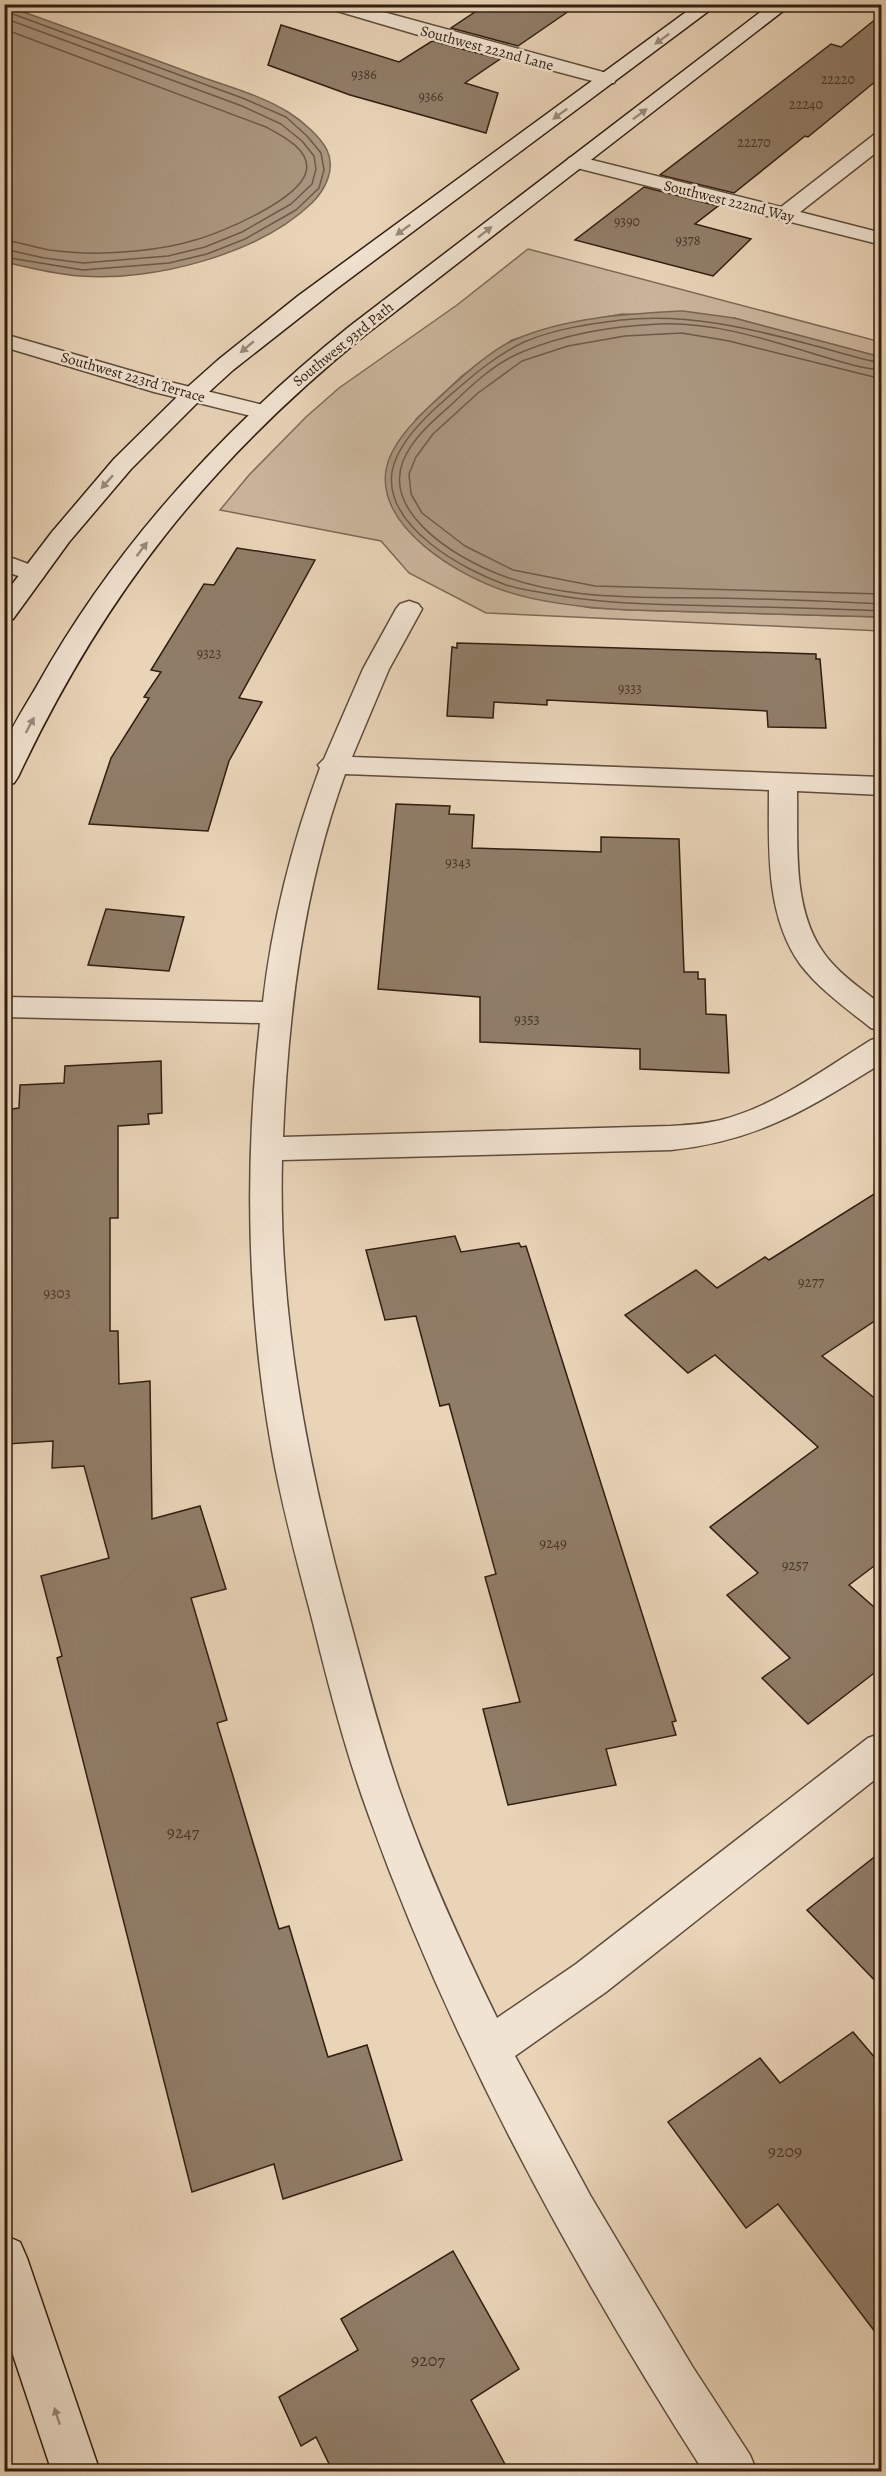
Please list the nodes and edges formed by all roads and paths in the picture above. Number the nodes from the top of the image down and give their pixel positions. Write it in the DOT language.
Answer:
graph roads {
  1 [pos="333,4"];
  2 [pos="400,4"];
  3 [pos="709,4"];
  4 [pos="783,4"];
  5 [pos="379,18"];
  6 [pos="607,79"];
  7 [pos="882,138"];
  8 [pos="576,162"];
  9 [pos="784,215"];
  10 [pos="882,239"];
  11 [pos="4,340"];
  12 [pos="193,395"];
  13 [pos="263,412"];
  14 [pos="4,562"];
  15 [pos="33,574"];
  16 [pos="409,609"];
  17 [pos="4,614"];
  18 [pos="332,765"];
  19 [pos="4,777"];
  20 [pos="783,781"];
  21 [pos="882,786"];
  22 [pos="4,1007"];
  23 [pos="275,1013"];
  24 [pos="882,1021"];
  25 [pos="882,1048"];
  26 [pos="267,1149"];
  27 [pos="882,1750"];
  28 [pos="489,2049"];
  29 [pos="4,2258"];
  30 [pos="76,2472"];
  31 [pos="733,2472"];
  1 -- 5 [label="street, Southwest 222nd Lane"];
  2 -- 5 [label="street"];
  3 -- 6 [label="street, one-way"];
  8 -- 4 [label="street, Southwest 93rd Path, one-way"];
  5 -- 6 [label="street, Southwest 222nd Lane"];
  6 -- 12 [label="street, one-way"];
  7 -- 9 [label="street"];
  8 -- 9 [label="street, Southwest 222nd Way"];
  13 -- 8 [label="street, Southwest 93rd Path, one-way"];
  9 -- 10 [label="street, Southwest 222nd Way"];
  11 -- 12 [label="street, Southwest 223rd Terrace"];
  12 -- 13 [label="street, Southwest 223rd Terrace"];
  12 -- 15 [label="street, one-way"];
  19 -- 13 [label="street, Southwest 93rd Path, one-way"];
  14 -- 15 [label="street"];
  15 -- 17 [label="street"];
  16 -- 18 [label="street"];
  18 -- 20 [label="street"];
  18 -- 23 [label="street"];
  20 -- 21 [label="street"];
  20 -- 24 [label="street"];
  22 -- 23 [label="street"];
  23 -- 26 [label="street"];
  25 -- 26 [label="street"];
  26 -- 28 [label="street"];
  27 -- 28 [label="street"];
  28 -- 31 [label="street"];
  30 -- 29 [label="street, one-way"];
}
